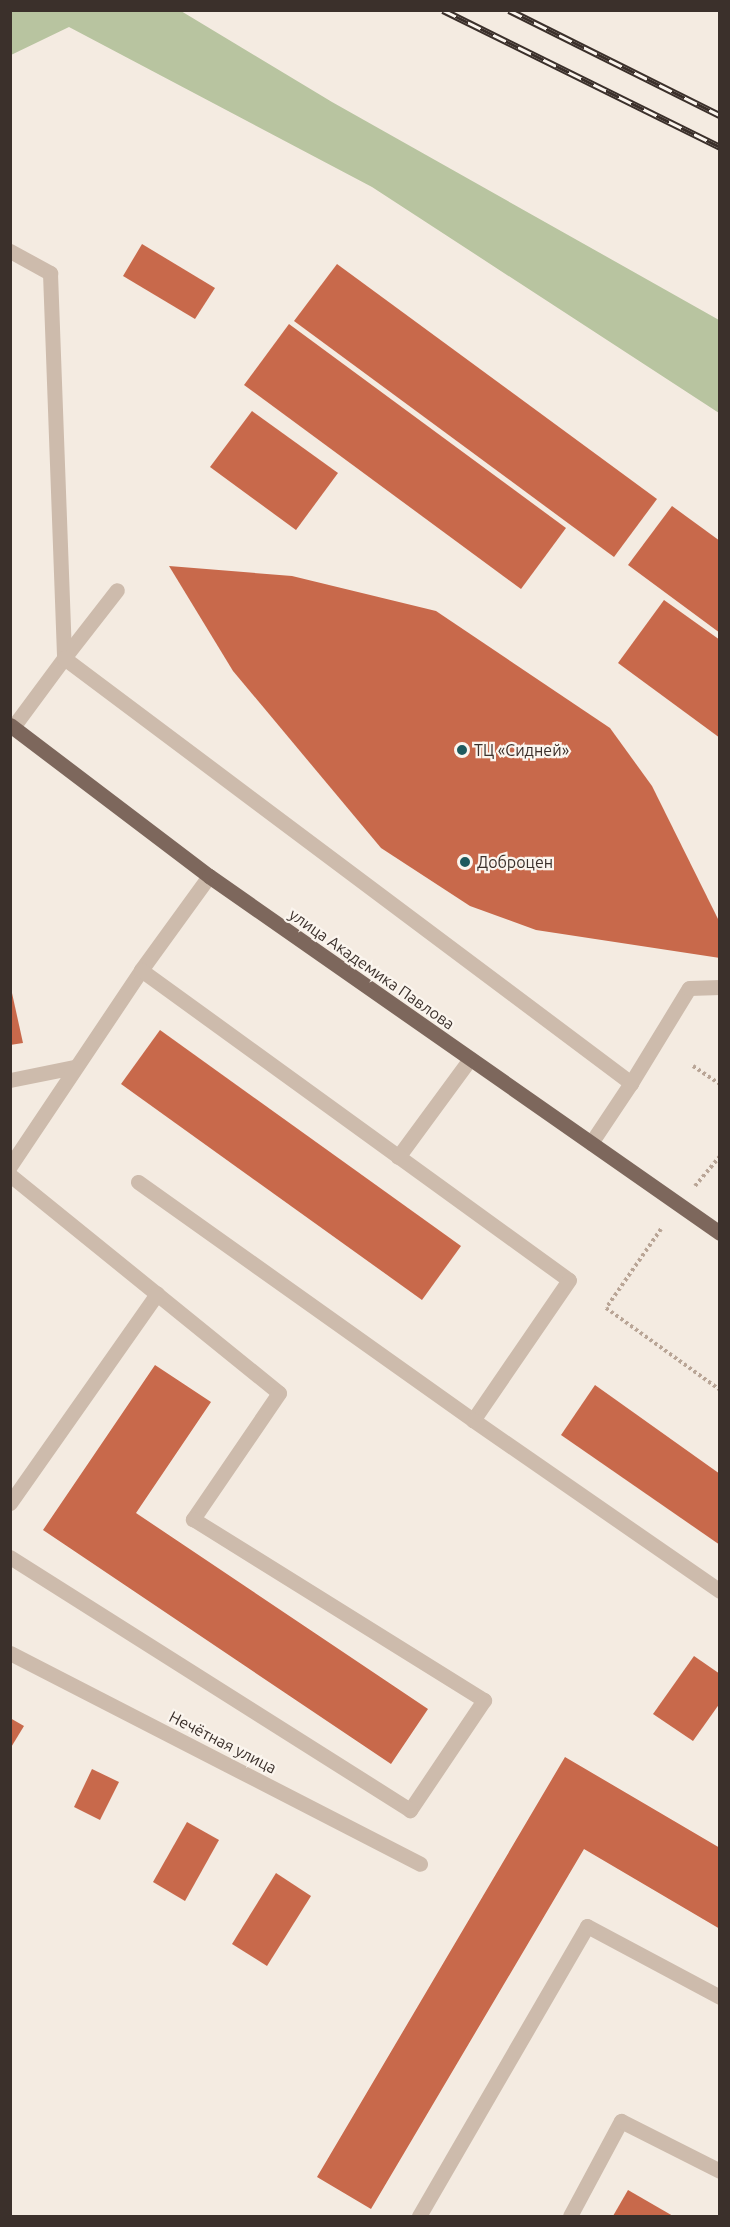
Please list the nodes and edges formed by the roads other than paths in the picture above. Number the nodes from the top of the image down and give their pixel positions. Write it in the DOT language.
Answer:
graph roads {
  1 [pos="10,251"];
  2 [pos="117,590"];
  3 [pos="64,658"];
  4 [pos="12,726"];
  5 [pos="209,876"];
  6 [pos="141,970"];
  7 [pos="720,987"];
  8 [pos="470,1059"];
  9 [pos="75,1066"];
  10 [pos="10,1080"];
  11 [pos="631,1083"];
  12 [pos="591,1143"];
  13 [pos="398,1156"];
  14 [pos="10,1166"];
  15 [pos="10,1175"];
  16 [pos="138,1182"];
  17 [pos="720,1233"];
  18 [pos="157,1294"];
  19 [pos="473,1420"];
  20 [pos="10,1503"];
  21 [pos="10,1557"];
  22 [pos="720,1591"];
  23 [pos="10,1653"];
  24 [pos="420,1864"];
  25 [pos="720,1997"];
  26 [pos="720,2170"];
  27 [pos="419,2217"];
  28 [pos="570,2217"];
  1 -- 3 [label="street"];
  2 -- 3 [label="street"];
  3 -- 4 [label="street"];
  3 -- 11 [label="street"];
  4 -- 5 [label="main road, улица Академика Павлова"];
  5 -- 6 [label="street"];
  5 -- 8 [label="main road, улица Академика Павлова"];
  6 -- 9 [label="street"];
  6 -- 13 [label="street"];
  7 -- 11 [label="street"];
  8 -- 12 [label="main road, улица Академика Павлова"];
  8 -- 13 [label="street"];
  9 -- 10 [label="street"];
  9 -- 14 [label="street"];
  11 -- 12 [label="street"];
  12 -- 17 [label="main road, улица Академика Павлова"];
  13 -- 19 [label="street"];
  15 -- 18 [label="street"];
  16 -- 19 [label="street"];
  18 -- 20 [label="street"];
  18 -- 21 [label="street"];
  19 -- 22 [label="street"];
  23 -- 24 [label="street, Нечётная улица"];
  25 -- 27 [label="street"];
  26 -- 28 [label="street"];
}
